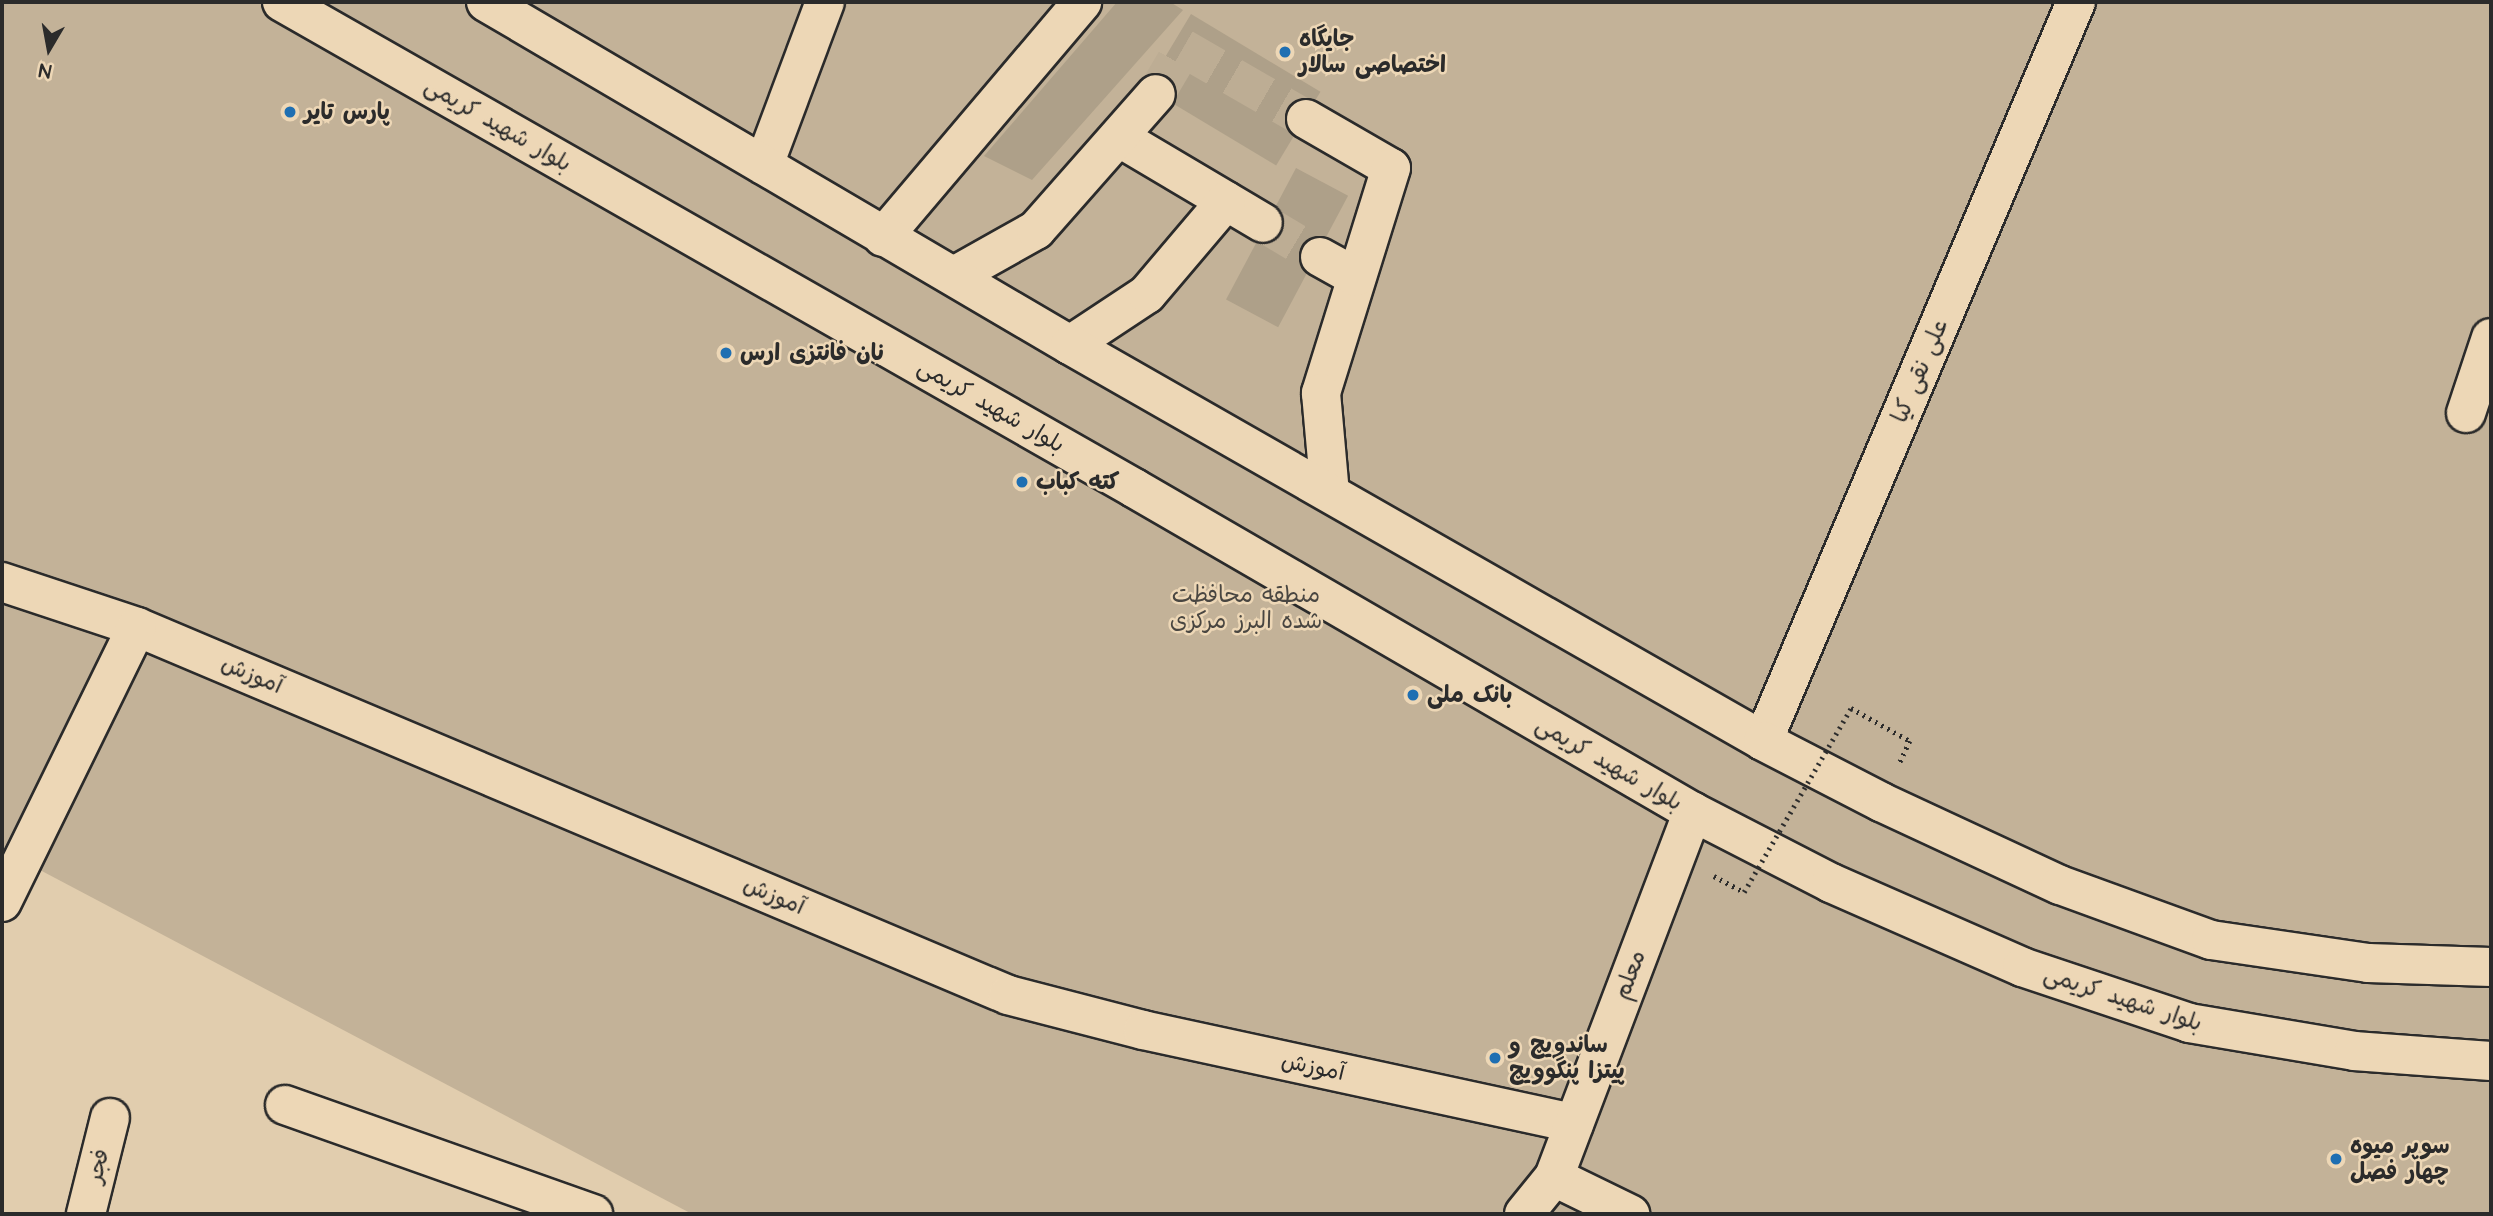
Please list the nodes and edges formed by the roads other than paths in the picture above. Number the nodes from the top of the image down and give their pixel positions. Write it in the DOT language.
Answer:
graph roads {
  1 [pos="282,2"];
  2 [pos="486,2"];
  3 [pos="825,2"];
  4 [pos="1082,2"];
  5 [pos="2076,2"];
  6 [pos="1156,94"];
  7 [pos="1306,119"];
  8 [pos="1120,138"];
  9 [pos="764,164"];
  10 [pos="1226,201"];
  11 [pos="1263,223"];
  12 [pos="883,237"];
  13 [pos="1320,257"];
  14 [pos="954,276"];
  15 [pos="1356,277"];
  16 [pos="2491,338"];
  17 [pos="1070,345"];
  18 [pos="2466,413"];
  19 [pos="1330,493"];
  20 [pos="2,582"];
  21 [pos="137,627"];
  22 [pos="1763,741"];
  23 [pos="1693,813"];
  24 [pos="6,881"];
  25 [pos="2491,967"];
  26 [pos="2491,1061"];
  27 [pos="285,1105"];
  28 [pos="110,1118"];
  29 [pos="1574,1123"];
  30 [pos="1555,1196"];
  31 [pos="86,1214"];
  32 [pos="593,1214"];
  33 [pos="1524,1214"];
  34 [pos="1630,1214"];
  1 -- 23 [label="main road, بلوار شهید کریمی"];
  2 -- 9 [label="main road"];
  3 -- 9 [label="main road"];
  4 -- 12 [label="main road"];
  5 -- 22 [label="main road, علی نقی کیا"];
  6 -- 8 [label="main road"];
  7 -- 15 [label="main road"];
  8 -- 10 [label="main road"];
  8 -- 14 [label="main road"];
  9 -- 12 [label="main road"];
  10 -- 11 [label="main road"];
  10 -- 17 [label="main road"];
  12 -- 14 [label="main road"];
  13 -- 15 [label="main road"];
  14 -- 17 [label="main road"];
  15 -- 19 [label="main road"];
  16 -- 18 [label="main road"];
  17 -- 19 [label="main road"];
  19 -- 22 [label="main road"];
  20 -- 21 [label="main road, آموزش"];
  21 -- 24 [label="main road"];
  21 -- 29 [label="main road, آموزش"];
  22 -- 25 [label="main road"];
  23 -- 26 [label="main road, بلوار شهید کریمی"];
  23 -- 29 [label="main road, معلم"];
  27 -- 32 [label="main road"];
  28 -- 31 [label="main road, فجر"];
  29 -- 30 [label="main road, معلم"];
  30 -- 33 [label="main road, معلم"];
  30 -- 34 [label="main road"];
}
